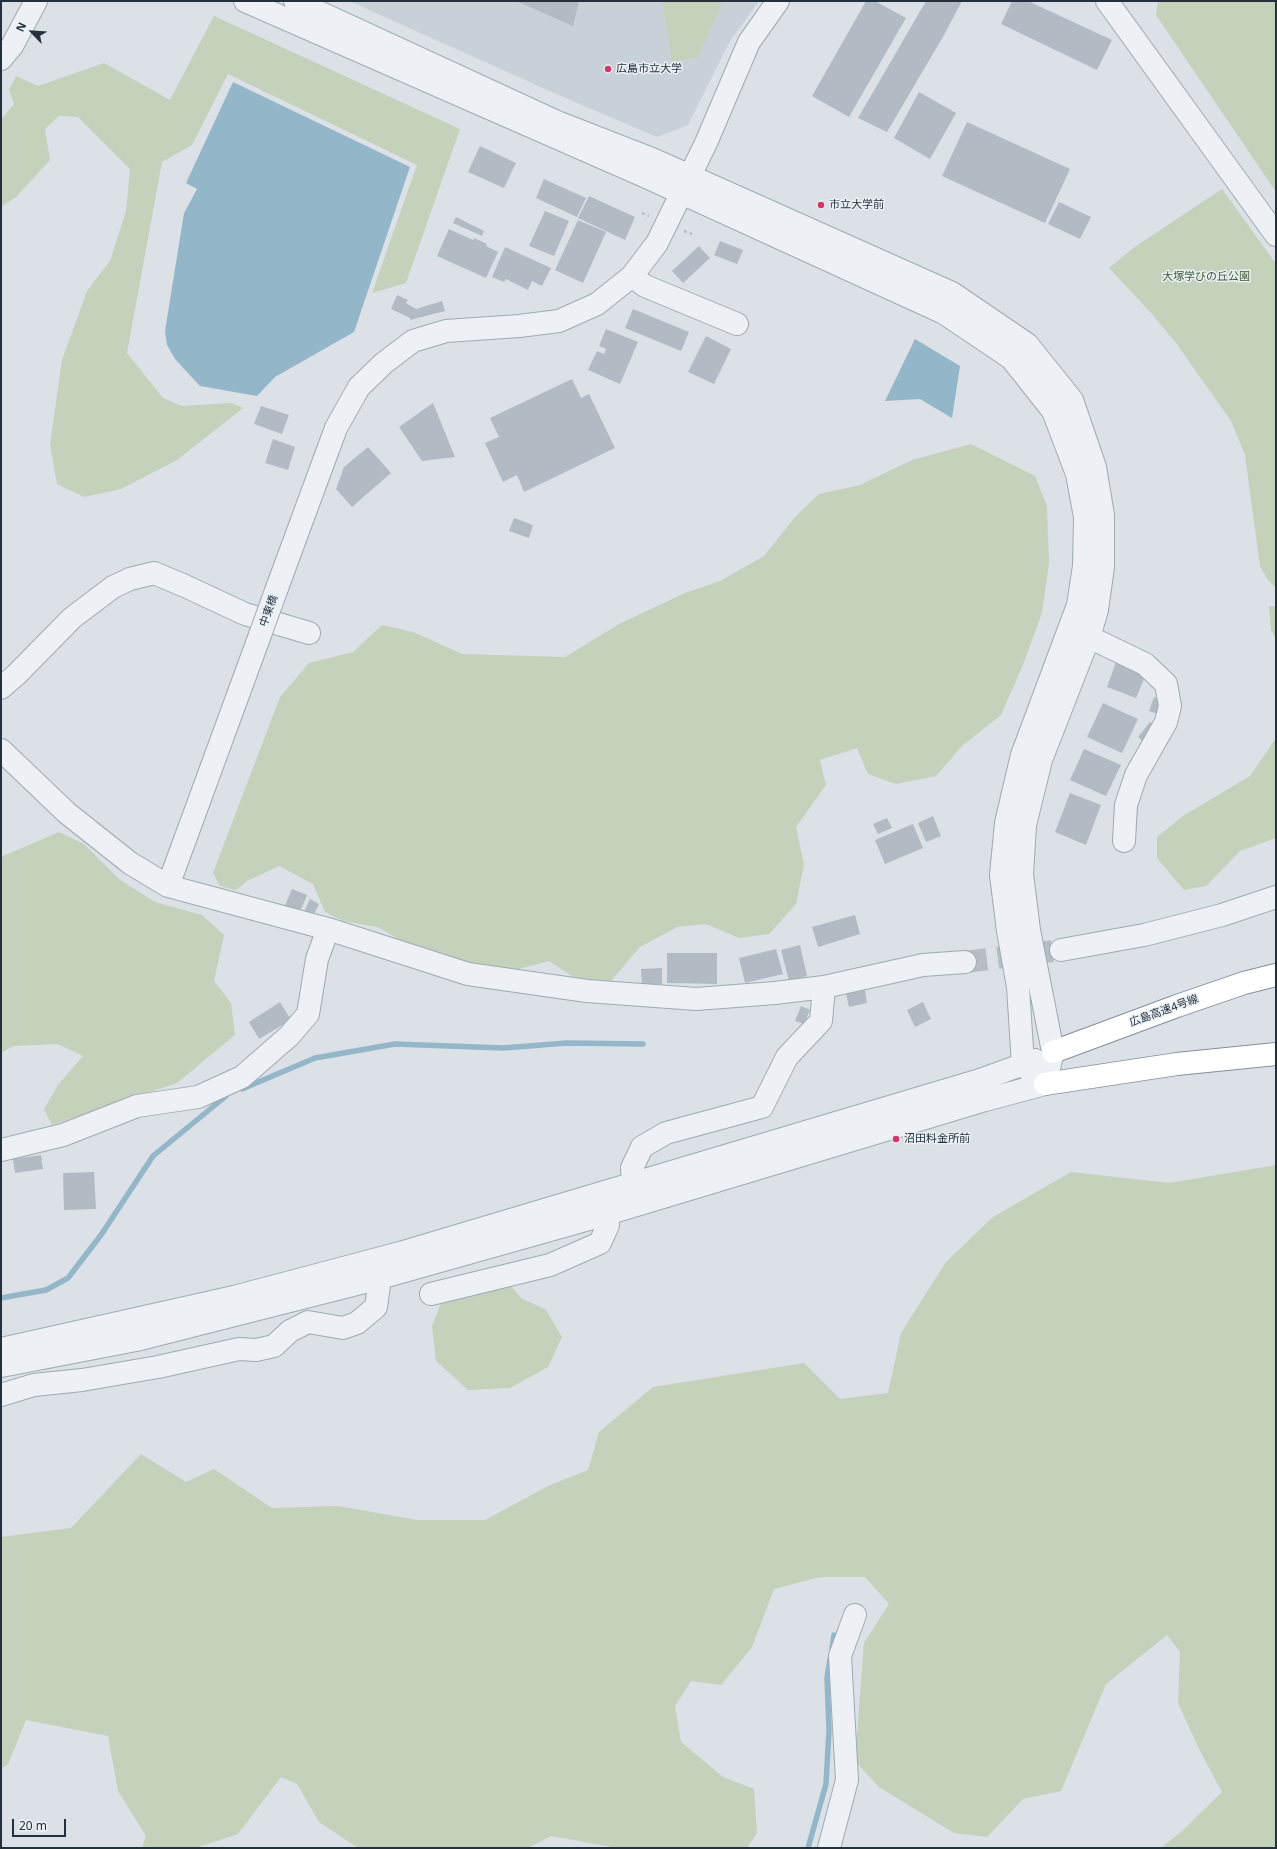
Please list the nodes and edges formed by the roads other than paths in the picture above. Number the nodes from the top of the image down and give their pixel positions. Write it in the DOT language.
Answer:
graph roads {
  1 [pos="36,1"];
  2 [pos="245,1"];
  3 [pos="295,1"];
  4 [pos="778,1"];
  5 [pos="1107,1"];
  6 [pos="1,59"];
  7 [pos="685,185"];
  8 [pos="1276,235"];
  9 [pos="632,276"];
  10 [pos="737,324"];
  11 [pos="309,634"];
  12 [pos="1089,637"];
  13 [pos="1,688"];
  14 [pos="1,750"];
  15 [pos="1124,841"];
  16 [pos="168,886"];
  17 [pos="1276,897"];
  18 [pos="328,929"];
  19 [pos="1061,950"];
  20 [pos="965,962"];
  21 [pos="1276,975"];
  22 [pos="824,987"];
  23 [pos="1053,1052"];
  24 [pos="1276,1054"];
  25 [pos="1023,1065"];
  26 [pos="1045,1084"];
  27 [pos="1,1150"];
  28 [pos="633,1183"];
  29 [pos="607,1214"];
  30 [pos="380,1278"];
  31 [pos="431,1294"];
  32 [pos="1,1349"];
  33 [pos="1,1366"];
  34 [pos="1,1395"];
  35 [pos="855,1615"];
  36 [pos="829,1848"];
  1 -- 6 [label="street"];
  2 -- 7 [label="street"];
  3 -- 7 [label="street"];
  4 -- 7 [label="street, 中東橋"];
  5 -- 8 [label="street"];
  7 -- 9 [label="street, 中東橋"];
  7 -- 12 [label="street"];
  7 -- 25 [label="street"];
  9 -- 10 [label="street"];
  9 -- 16 [label="street, 中東橋, bridge"];
  11 -- 13 [label="street"];
  12 -- 15 [label="street"];
  12 -- 23 [label="street"];
  14 -- 16 [label="street"];
  16 -- 18 [label="street"];
  17 -- 19 [label="street"];
  18 -- 22 [label="street"];
  18 -- 27 [label="street"];
  20 -- 22 [label="street"];
  21 -- 23 [label="highway, 広島高速4号線"];
  22 -- 28 [label="street"];
  23 -- 25 [label="street"];
  23 -- 26 [label="street"];
  24 -- 26 [label="highway"];
  25 -- 26 [label="street"];
  25 -- 28 [label="street"];
  26 -- 29 [label="street"];
  28 -- 32 [label="street"];
  29 -- 30 [label="street"];
  29 -- 31 [label="street"];
  30 -- 33 [label="street"];
  30 -- 34 [label="street"];
  35 -- 36 [label="street"];
}
